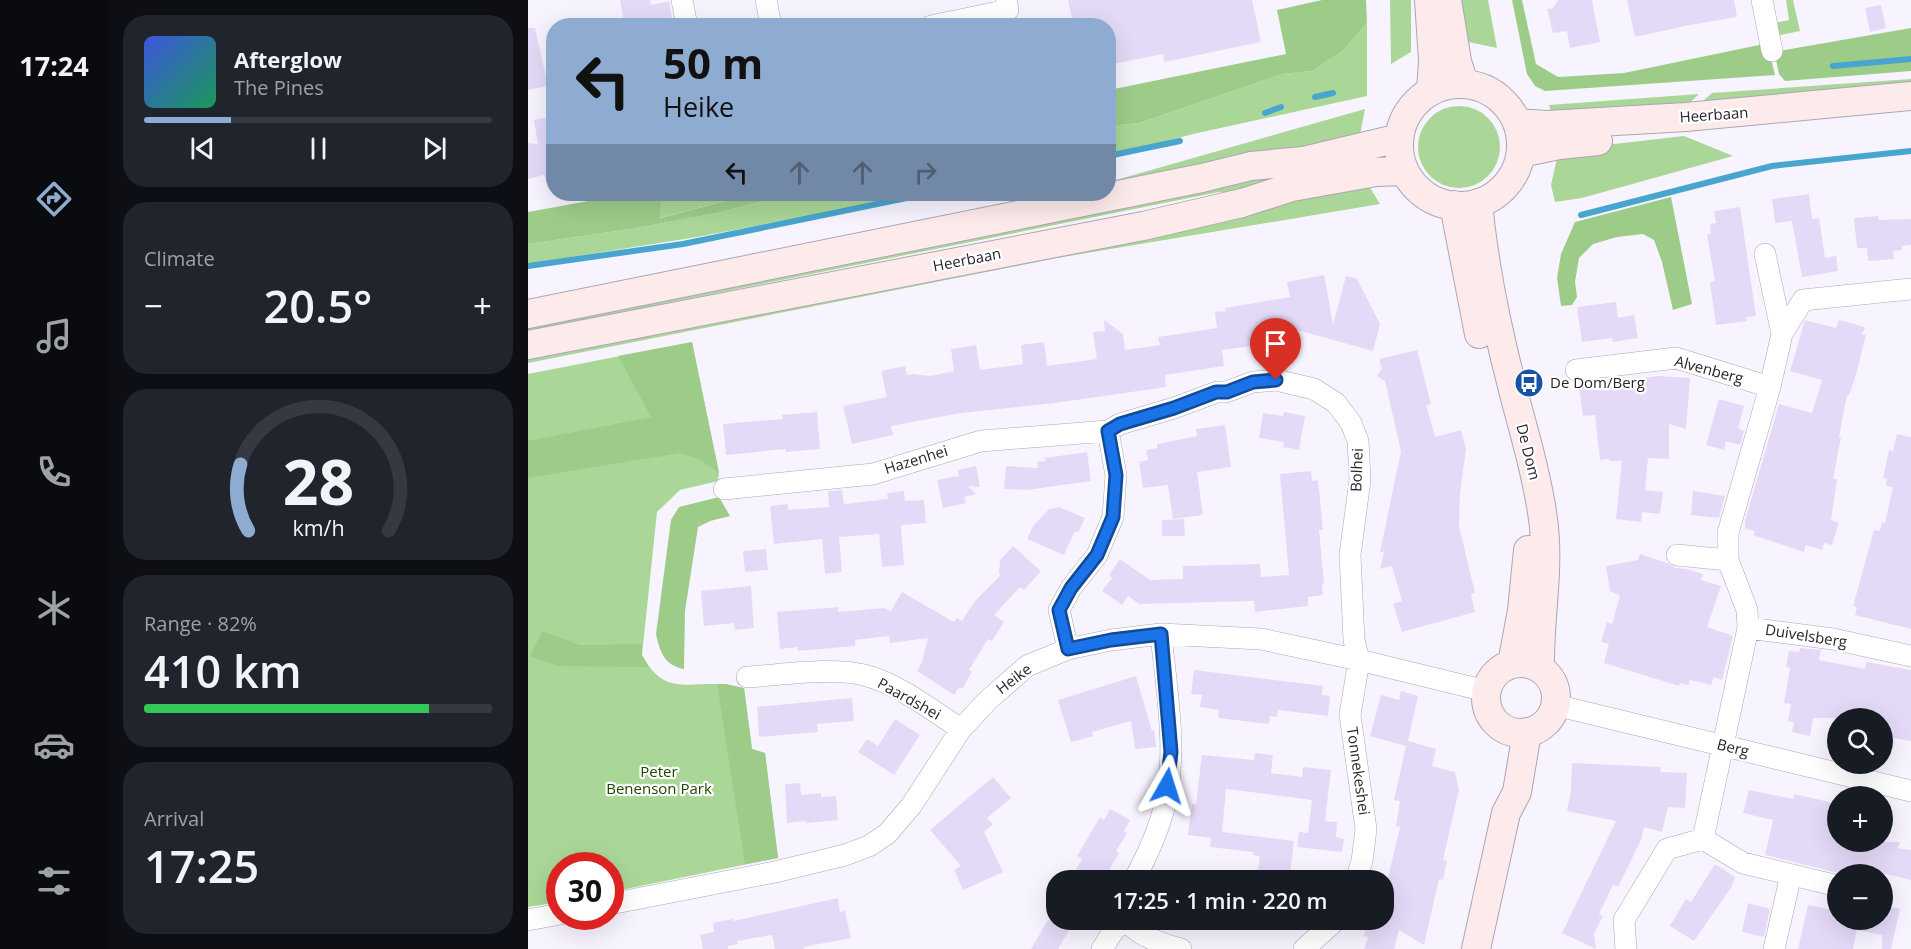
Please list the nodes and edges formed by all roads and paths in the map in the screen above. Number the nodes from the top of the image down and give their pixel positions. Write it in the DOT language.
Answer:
graph roads {
  1 [pos="682,0"];
  2 [pos="766,0"];
  3 [pos="1006,0"];
  4 [pos="1429,0"];
  5 [pos="1447,0"];
  6 [pos="1762,0"];
  7 [pos="685,18"];
  8 [pos="769,18"];
  9 [pos="970,18"];
  10 [pos="1772,51"];
  11 [pos="1464,84"];
  12 [pos="1431,91"];
  13 [pos="1911,96"];
  14 [pos="1911,110"];
  15 [pos="1517,123"];
  16 [pos="1399,138"];
  17 [pos="1521,153"];
  18 [pos="1404,171"];
  19 [pos="1116,195"];
  20 [pos="1088,201"];
  21 [pos="1466,204"];
  22 [pos="1766,254"];
  23 [pos="1911,289"];
  24 [pos="528,314"];
  25 [pos="1782,334"];
  26 [pos="528,345"];
  27 [pos="1576,370"];
  28 [pos="1770,387"];
  29 [pos="1108,431"];
  30 [pos="724,489"];
  31 [pos="1677,555"];
  32 [pos="1728,560"];
  33 [pos="1748,628"];
  34 [pos="1161,634"];
  35 [pos="1068,649"];
  36 [pos="1911,656"];
  37 [pos="1359,660"];
  38 [pos="1512,664"];
  39 [pos="1540,669"];
  40 [pos="747,677"];
  41 [pos="1486,691"];
  42 [pos="1555,705"];
  43 [pos="962,729"];
  44 [pos="1516,731"];
  45 [pos="1724,746"];
  46 [pos="1911,791"];
  47 [pos="1703,839"];
  48 [pos="1139,870"];
  49 [pos="1359,870"];
  50 [pos="1791,875"];
  51 [pos="1827,883"];
  52 [pos="624,901"];
  53 [pos="546,917"];
  54 [pos="528,920"];
  55 [pos="1114,930"];
  56 [pos="1135,930"];
  57 [pos="1325,930"];
  58 [pos="1102,949"];
  59 [pos="1181,949"];
  60 [pos="1304,949"];
  61 [pos="1476,949"];
  62 [pos="1626,949"];
  63 [pos="1774,949"];
  1 -- 7 [label="street"];
  2 -- 8 [label="street"];
  3 -- 9 [label="street"];
  4 -- 12 [label="main road"];
  5 -- 11 [label="main road"];
  6 -- 10 [label="street"];
  11 -- 12 [label="main road"];
  11 -- 15 [label="main road"];
  12 -- 16 [label="main road"];
  13 -- 15 [label="main road, Heerbaan"];
  14 -- 17 [label="main road, Heerbaan"];
  15 -- 17 [label="main road"];
  16 -- 18 [label="main road"];
  16 -- 19 [label="main road"];
  17 -- 21 [label="main road"];
  18 -- 21 [label="main road"];
  18 -- 26 [label="main road, Heerbaan"];
  20 -- 24 [label="main road"];
  21 -- 38 [label="main road, De Dom"];
  21 -- 39 [label="main road, De Dom"];
  22 -- 25 [label="street"];
  23 -- 25 [label="street"];
  25 -- 28 [label="street"];
  27 -- 28 [label="street, Alvenberg"];
  28 -- 32 [label="street"];
  29 -- 30 [label="street, Hazenhei"];
  29 -- 35 [label="street"];
  29 -- 37 [label="street, Bolhei"];
  31 -- 32 [label="street"];
  32 -- 33 [label="street"];
  33 -- 36 [label="street, Duivelsberg"];
  33 -- 45 [label="street, Duivelsberg"];
  34 -- 35 [label="street, Heike"];
  34 -- 37 [label="street, Heike"];
  34 -- 48 [label="street"];
  35 -- 43 [label="street, Heike"];
  37 -- 41 [label="street, Heike"];
  37 -- 49 [label="street, Tonnekeshei"];
  38 -- 39 [label="main road"];
  38 -- 41 [label="main road"];
  39 -- 42 [label="main road"];
  40 -- 43 [label="street, Paardshei"];
  41 -- 44 [label="main road"];
  42 -- 44 [label="main road"];
  42 -- 45 [label="street, Berg"];
  43 -- 52 [label="street, Heike"];
  44 -- 61 [label="main road"];
  45 -- 46 [label="street, Berg"];
  45 -- 47 [label="street, Duivelsberg"];
  47 -- 50 [label="street"];
  47 -- 62 [label="street"];
  50 -- 51 [label="street"];
  50 -- 63 [label="street"];
  53 -- 54 [label="street"];
  55 -- 58 [label="street"];
  56 -- 59 [label="street"];
  57 -- 60 [label="street"];
}
